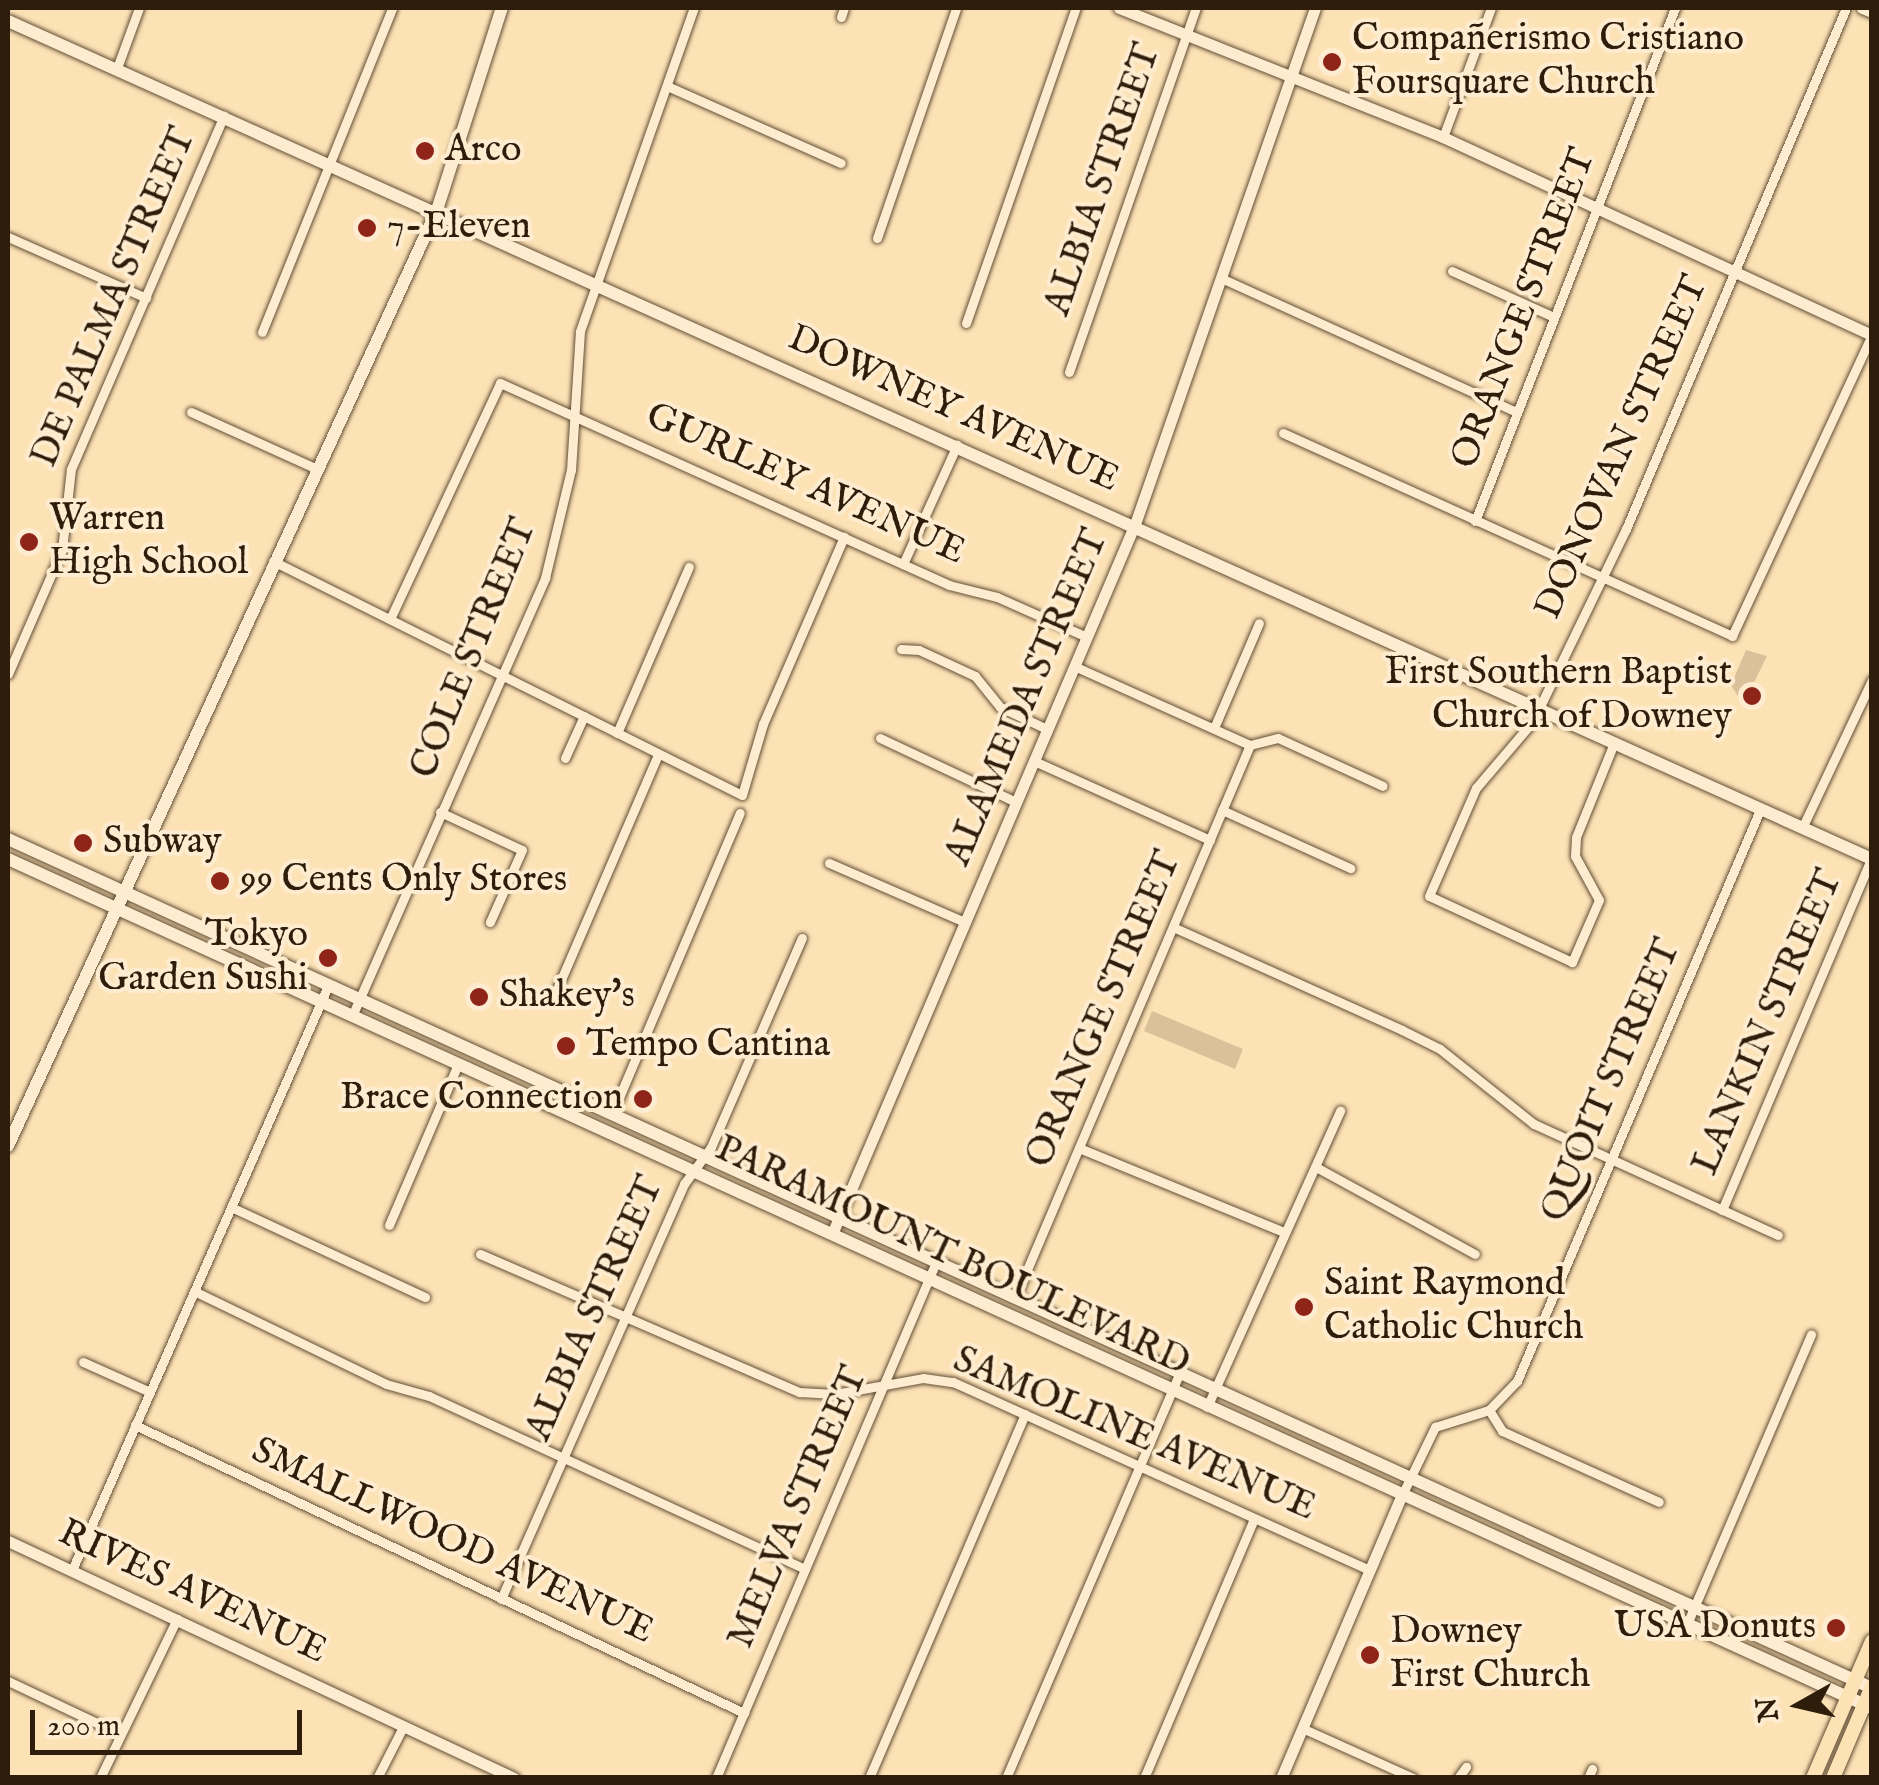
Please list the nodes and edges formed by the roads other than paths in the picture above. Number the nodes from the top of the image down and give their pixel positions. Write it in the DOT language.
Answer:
graph roads {
  1 [pos="139,8"];
  2 [pos="392,8"];
  3 [pos="502,8"];
  4 [pos="694,8"];
  5 [pos="956,8"];
  6 [pos="1076,8"];
  7 [pos="1120,8"];
  8 [pos="1196,8"];
  9 [pos="1315,8"];
  10 [pos="1492,8"];
  11 [pos="1675,8"];
  12 [pos="1846,8"];
  13 [pos="1862,8"];
  14 [pos="1872,12"];
  15 [pos="8,21"];
  16 [pos="1186,35"];
  17 [pos="116,68"];
  18 [pos="1292,74"];
  19 [pos="667,86"];
  20 [pos="225,115"];
  21 [pos="1443,138"];
  22 [pos="842,163"];
  23 [pos="333,164"];
  24 [pos="436,210"];
  25 [pos="1596,210"];
  26 [pos="8,237"];
  27 [pos="877,238"];
  28 [pos="1452,271"];
  29 [pos="1734,272"];
  30 [pos="1220,278"];
  31 [pos="600,283"];
  32 [pos="146,298"];
  33 [pos="1554,318"];
  34 [pos="966,322"];
  35 [pos="262,332"];
  36 [pos="1871,335"];
  37 [pos="1069,372"];
  38 [pos="192,412"];
  39 [pos="1518,412"];
  40 [pos="573,415"];
  41 [pos="1284,433"];
  42 [pos="957,445"];
  43 [pos="316,468"];
  44 [pos="1475,521"];
  45 [pos="1135,524"];
  46 [pos="844,537"];
  47 [pos="273,561"];
  48 [pos="903,564"];
  49 [pos="689,566"];
  50 [pos="1600,577"];
  51 [pos="390,619"];
  52 [pos="1259,623"];
  53 [pos="1087,636"];
  54 [pos="901,649"];
  55 [pos="1074,666"];
  56 [pos="8,674"];
  57 [pos="499,674"];
  58 [pos="1872,680"];
  59 [pos="1540,708"];
  60 [pos="584,716"];
  61 [pos="1214,728"];
  62 [pos="1047,729"];
  63 [pos="617,732"];
  64 [pos="880,738"];
  65 [pos="1614,743"];
  66 [pos="1250,745"];
  67 [pos="658,754"];
  68 [pos="566,758"];
  69 [pos="1034,761"];
  70 [pos="1382,786"];
  71 [pos="1016,802"];
  72 [pos="1222,810"];
  73 [pos="1760,810"];
  74 [pos="440,812"];
  75 [pos="740,813"];
  76 [pos="1802,828"];
  77 [pos="8,839"];
  78 [pos="1210,840"];
  79 [pos="8,859"];
  80 [pos="1872,859"];
  81 [pos="829,864"];
  82 [pos="1350,868"];
  83 [pos="123,892"];
  84 [pos="115,907"];
  85 [pos="490,922"];
  86 [pos="965,922"];
  87 [pos="1173,927"];
  88 [pos="802,938"];
  89 [pos="328,986"];
  90 [pos="554,996"];
  91 [pos="359,999"];
  92 [pos="321,1001"];
  93 [pos="352,1016"];
  94 [pos="458,1064"];
  95 [pos="1340,1111"];
  96 [pos="612,1114"];
  97 [pos="8,1146"];
  98 [pos="1079,1148"];
  99 [pos="703,1156"];
  100 [pos="1611,1160"];
  101 [pos="1316,1167"];
  102 [pos="693,1171"];
  103 [pos="230,1207"];
  104 [pos="1722,1210"];
  105 [pos="839,1218"];
  106 [pos="390,1225"];
  107 [pos="1284,1232"];
  108 [pos="832,1234"];
  109 [pos="1778,1235"];
  110 [pos="480,1254"];
  111 [pos="1474,1254"];
  112 [pos="936,1262"];
  113 [pos="929,1278"];
  114 [pos="194,1291"];
  115 [pos="425,1298"];
  116 [pos="1015,1298"];
  117 [pos="982,1304"];
  118 [pos="624,1320"];
  119 [pos="1811,1334"];
  120 [pos="83,1362"];
  121 [pos="1179,1375"];
  122 [pos="883,1386"];
  123 [pos="1172,1391"];
  124 [pos="1214,1391"];
  125 [pos="150,1392"];
  126 [pos="1207,1407"];
  127 [pos="1488,1410"];
  128 [pos="1025,1414"];
  129 [pos="135,1425"];
  130 [pos="561,1458"];
  131 [pos="1140,1466"];
  132 [pos="1409,1478"];
  133 [pos="1402,1495"];
  134 [pos="1660,1502"];
  135 [pos="1254,1518"];
  136 [pos="8,1541"];
  137 [pos="805,1569"];
  138 [pos="72,1570"];
  139 [pos="1369,1570"];
  140 [pos="501,1599"];
  141 [pos="1695,1606"];
  142 [pos="177,1618"];
  143 [pos="1687,1624"];
  144 [pos="1872,1641"];
  145 [pos="1855,1680"];
  146 [pos="8,1681"];
  147 [pos="1871,1687"];
  148 [pos="1848,1696"];
  149 [pos="1868,1706"];
  150 [pos="744,1713"];
  151 [pos="404,1725"];
  152 [pos="1302,1728"];
  153 [pos="118,1734"];
  154 [pos="1466,1767"];
  155 [pos="100,1778"];
  156 [pos="377,1778"];
  157 [pos="514,1778"];
  158 [pos="716,1778"];
  159 [pos="869,1778"];
  160 [pos="1006,1778"];
  161 [pos="1144,1778"];
  162 [pos="1280,1778"];
  163 [pos="1413,1778"];
  164 [pos="1458,1778"];
  165 [pos="1812,1778"];
  166 [pos="1833,1778"];
  1 -- 17 [label="street"];
  2 -- 23 [label="street"];
  3 -- 24 [label="main road"];
  4 -- 19 [label="street, COLE STREET"];
  5 -- 27 [label="street"];
  6 -- 34 [label="street"];
  7 -- 16 [label="street"];
  8 -- 16 [label="street, ALBIA STREET"];
  9 -- 18 [label="street, ALAMEDA STREET"];
  10 -- 21 [label="street"];
  11 -- 25 [label="street, ORANGE STREET"];
  12 -- 29 [label="street, DONOVAN STREET"];
  13 -- 14 [label="street"];
  15 -- 17 [label="main road, DOWNEY AVENUE"];
  16 -- 18 [label="street"];
  16 -- 37 [label="street, ALBIA STREET"];
  17 -- 20 [label="main road, DOWNEY AVENUE"];
  18 -- 21 [label="street"];
  18 -- 30 [label="street, ALAMEDA STREET"];
  19 -- 22 [label="street"];
  19 -- 31 [label="street, COLE STREET"];
  20 -- 23 [label="main road, DOWNEY AVENUE"];
  20 -- 32 [label="street, DE PALMA STREET"];
  21 -- 25 [label="street"];
  23 -- 24 [label="main road, DOWNEY AVENUE"];
  23 -- 35 [label="street"];
  24 -- 31 [label="main road, DOWNEY AVENUE"];
  24 -- 43 [label="main road"];
  25 -- 29 [label="street"];
  25 -- 33 [label="street, ORANGE STREET"];
  26 -- 32 [label="street"];
  28 -- 33 [label="street"];
  29 -- 36 [label="street"];
  29 -- 50 [label="street, DONOVAN STREET"];
  30 -- 39 [label="street"];
  30 -- 45 [label="street, ALAMEDA STREET"];
  31 -- 40 [label="street, COLE STREET"];
  31 -- 42 [label="main road, DOWNEY AVENUE"];
  32 -- 56 [label="street, DE PALMA STREET"];
  33 -- 39 [label="street, ORANGE STREET"];
  36 -- 50 [label="street"];
  38 -- 43 [label="street"];
  39 -- 44 [label="street, ORANGE STREET"];
  40 -- 46 [label="street, GURLEY AVENUE"];
  40 -- 51 [label="street, GURLEY AVENUE"];
  40 -- 57 [label="street, COLE STREET"];
  41 -- 44 [label="street"];
  42 -- 45 [label="main road, DOWNEY AVENUE"];
  42 -- 48 [label="street"];
  43 -- 47 [label="main road"];
  44 -- 50 [label="street"];
  45 -- 53 [label="street, ALAMEDA STREET"];
  45 -- 59 [label="main road, DOWNEY AVENUE"];
  46 -- 48 [label="street, GURLEY AVENUE"];
  46 -- 67 [label="street"];
  47 -- 51 [label="street"];
  47 -- 83 [label="main road"];
  48 -- 53 [label="street, GURLEY AVENUE"];
  49 -- 63 [label="street"];
  50 -- 59 [label="street, DONOVAN STREET"];
  51 -- 57 [label="street"];
  52 -- 61 [label="street"];
  53 -- 55 [label="street, ALAMEDA STREET"];
  54 -- 62 [label="street"];
  55 -- 61 [label="street"];
  55 -- 62 [label="street, ALAMEDA STREET"];
  57 -- 60 [label="street"];
  57 -- 74 [label="street, COLE STREET"];
  58 -- 76 [label="street"];
  59 -- 65 [label="main road, DOWNEY AVENUE"];
  59 -- 65 [label="street, DONOVAN STREET"];
  60 -- 63 [label="street"];
  60 -- 68 [label="street"];
  61 -- 66 [label="street"];
  62 -- 69 [label="street, ALAMEDA STREET"];
  63 -- 67 [label="street"];
  64 -- 71 [label="street"];
  65 -- 73 [label="main road, DOWNEY AVENUE"];
  66 -- 70 [label="street"];
  66 -- 72 [label="street, ORANGE STREET"];
  67 -- 90 [label="street"];
  69 -- 71 [label="street, ALAMEDA STREET"];
  69 -- 78 [label="street"];
  71 -- 86 [label="street, ALAMEDA STREET"];
  72 -- 78 [label="street, ORANGE STREET"];
  72 -- 82 [label="street"];
  73 -- 76 [label="main road, DOWNEY AVENUE"];
  73 -- 100 [label="street, QUOIT STREET"];
  74 -- 85 [label="street"];
  74 -- 91 [label="street, COLE STREET"];
  75 -- 96 [label="street"];
  76 -- 80 [label="main road, DOWNEY AVENUE"];
  77 -- 83 [label="main road, PARAMOUNT BOULEVARD"];
  78 -- 87 [label="street, ORANGE STREET"];
  79 -- 84 [label="main road, PARAMOUNT BOULEVARD"];
  80 -- 104 [label="street, LANKIN STREET"];
  81 -- 86 [label="street"];
  83 -- 84 [label="main road"];
  83 -- 89 [label="main road, PARAMOUNT BOULEVARD"];
  84 -- 92 [label="main road, PARAMOUNT BOULEVARD"];
  84 -- 97 [label="main road"];
  86 -- 105 [label="street, ALAMEDA STREET"];
  87 -- 98 [label="street, ORANGE STREET"];
  87 -- 100 [label="street"];
  88 -- 99 [label="street, ALBIA STREET"];
  89 -- 91 [label="main road, PARAMOUNT BOULEVARD"];
  89 -- 92 [label="street"];
  91 -- 93 [label="street, COLE STREET"];
  91 -- 96 [label="main road, PARAMOUNT BOULEVARD"];
  92 -- 93 [label="main road, PARAMOUNT BOULEVARD"];
  92 -- 103 [label="street"];
  93 -- 94 [label="main road, PARAMOUNT BOULEVARD"];
  94 -- 102 [label="main road, PARAMOUNT BOULEVARD"];
  94 -- 106 [label="street"];
  95 -- 101 [label="street"];
  96 -- 99 [label="main road, PARAMOUNT BOULEVARD"];
  98 -- 107 [label="street"];
  98 -- 116 [label="street, ORANGE STREET"];
  99 -- 102 [label="street, ALBIA STREET"];
  99 -- 105 [label="main road, PARAMOUNT BOULEVARD"];
  100 -- 104 [label="street"];
  100 -- 127 [label="street, QUOIT STREET"];
  101 -- 107 [label="street"];
  101 -- 111 [label="street"];
  102 -- 108 [label="main road, PARAMOUNT BOULEVARD"];
  102 -- 118 [label="street, ALBIA STREET"];
  103 -- 114 [label="street"];
  103 -- 115 [label="street"];
  104 -- 109 [label="street"];
  105 -- 108 [label="street, ALAMEDA STREET"];
  105 -- 112 [label="main road, PARAMOUNT BOULEVARD"];
  107 -- 124 [label="street"];
  108 -- 113 [label="main road, PARAMOUNT BOULEVARD"];
  110 -- 118 [label="street, SAMOLINE AVENUE"];
  112 -- 113 [label="street, MELVA STREET"];
  112 -- 116 [label="main road, PARAMOUNT BOULEVARD"];
  113 -- 117 [label="main road, PARAMOUNT BOULEVARD"];
  113 -- 122 [label="street, MELVA STREET"];
  114 -- 125 [label="street"];
  114 -- 130 [label="street"];
  116 -- 117 [label="main road"];
  116 -- 121 [label="main road, PARAMOUNT BOULEVARD"];
  117 -- 123 [label="main road, PARAMOUNT BOULEVARD"];
  118 -- 122 [label="street, SAMOLINE AVENUE"];
  118 -- 130 [label="street, ALBIA STREET"];
  119 -- 141 [label="street"];
  120 -- 125 [label="street"];
  121 -- 123 [label="street"];
  121 -- 124 [label="main road, PARAMOUNT BOULEVARD"];
  122 -- 128 [label="street, SAMOLINE AVENUE"];
  122 -- 137 [label="street, MELVA STREET"];
  123 -- 126 [label="main road, PARAMOUNT BOULEVARD"];
  123 -- 131 [label="street"];
  124 -- 126 [label="street"];
  124 -- 132 [label="main road, PARAMOUNT BOULEVARD"];
  125 -- 129 [label="street"];
  126 -- 133 [label="main road, PARAMOUNT BOULEVARD"];
  127 -- 132 [label="street"];
  127 -- 134 [label="street"];
  128 -- 131 [label="street, SAMOLINE AVENUE"];
  128 -- 159 [label="street"];
  129 -- 138 [label="street"];
  129 -- 140 [label="street, SMALLWOOD AVENUE"];
  130 -- 137 [label="street"];
  130 -- 140 [label="street, ALBIA STREET"];
  131 -- 135 [label="street, SAMOLINE AVENUE"];
  131 -- 160 [label="street"];
  132 -- 133 [label="street"];
  132 -- 141 [label="main road, PARAMOUNT BOULEVARD"];
  133 -- 139 [label="street"];
  133 -- 143 [label="main road, PARAMOUNT BOULEVARD"];
  135 -- 139 [label="street, SAMOLINE AVENUE"];
  135 -- 161 [label="street"];
  136 -- 138 [label="street, RIVES AVENUE"];
  137 -- 150 [label="street, MELVA STREET"];
  138 -- 142 [label="street, RIVES AVENUE"];
  139 -- 152 [label="street"];
  140 -- 150 [label="street, SMALLWOOD AVENUE"];
  141 -- 143 [label="street"];
  141 -- 145 [label="main road, PARAMOUNT BOULEVARD"];
  142 -- 151 [label="street, RIVES AVENUE"];
  142 -- 153 [label="street"];
  143 -- 148 [label="main road, PARAMOUNT BOULEVARD"];
  144 -- 145 [label="main road"];
  145 -- 147 [label="main road, PARAMOUNT BOULEVARD"];
  145 -- 148 [label="main road"];
  146 -- 153 [label="street"];
  147 -- 149 [label="main road"];
  148 -- 149 [label="main road, PARAMOUNT BOULEVARD"];
  148 -- 165 [label="main road"];
  149 -- 166 [label="main road"];
  150 -- 158 [label="street, MELVA STREET"];
  151 -- 156 [label="street"];
  151 -- 157 [label="street, RIVES AVENUE"];
  152 -- 162 [label="street"];
  152 -- 163 [label="street"];
  153 -- 155 [label="street"];
  154 -- 164 [label="street"];
}
